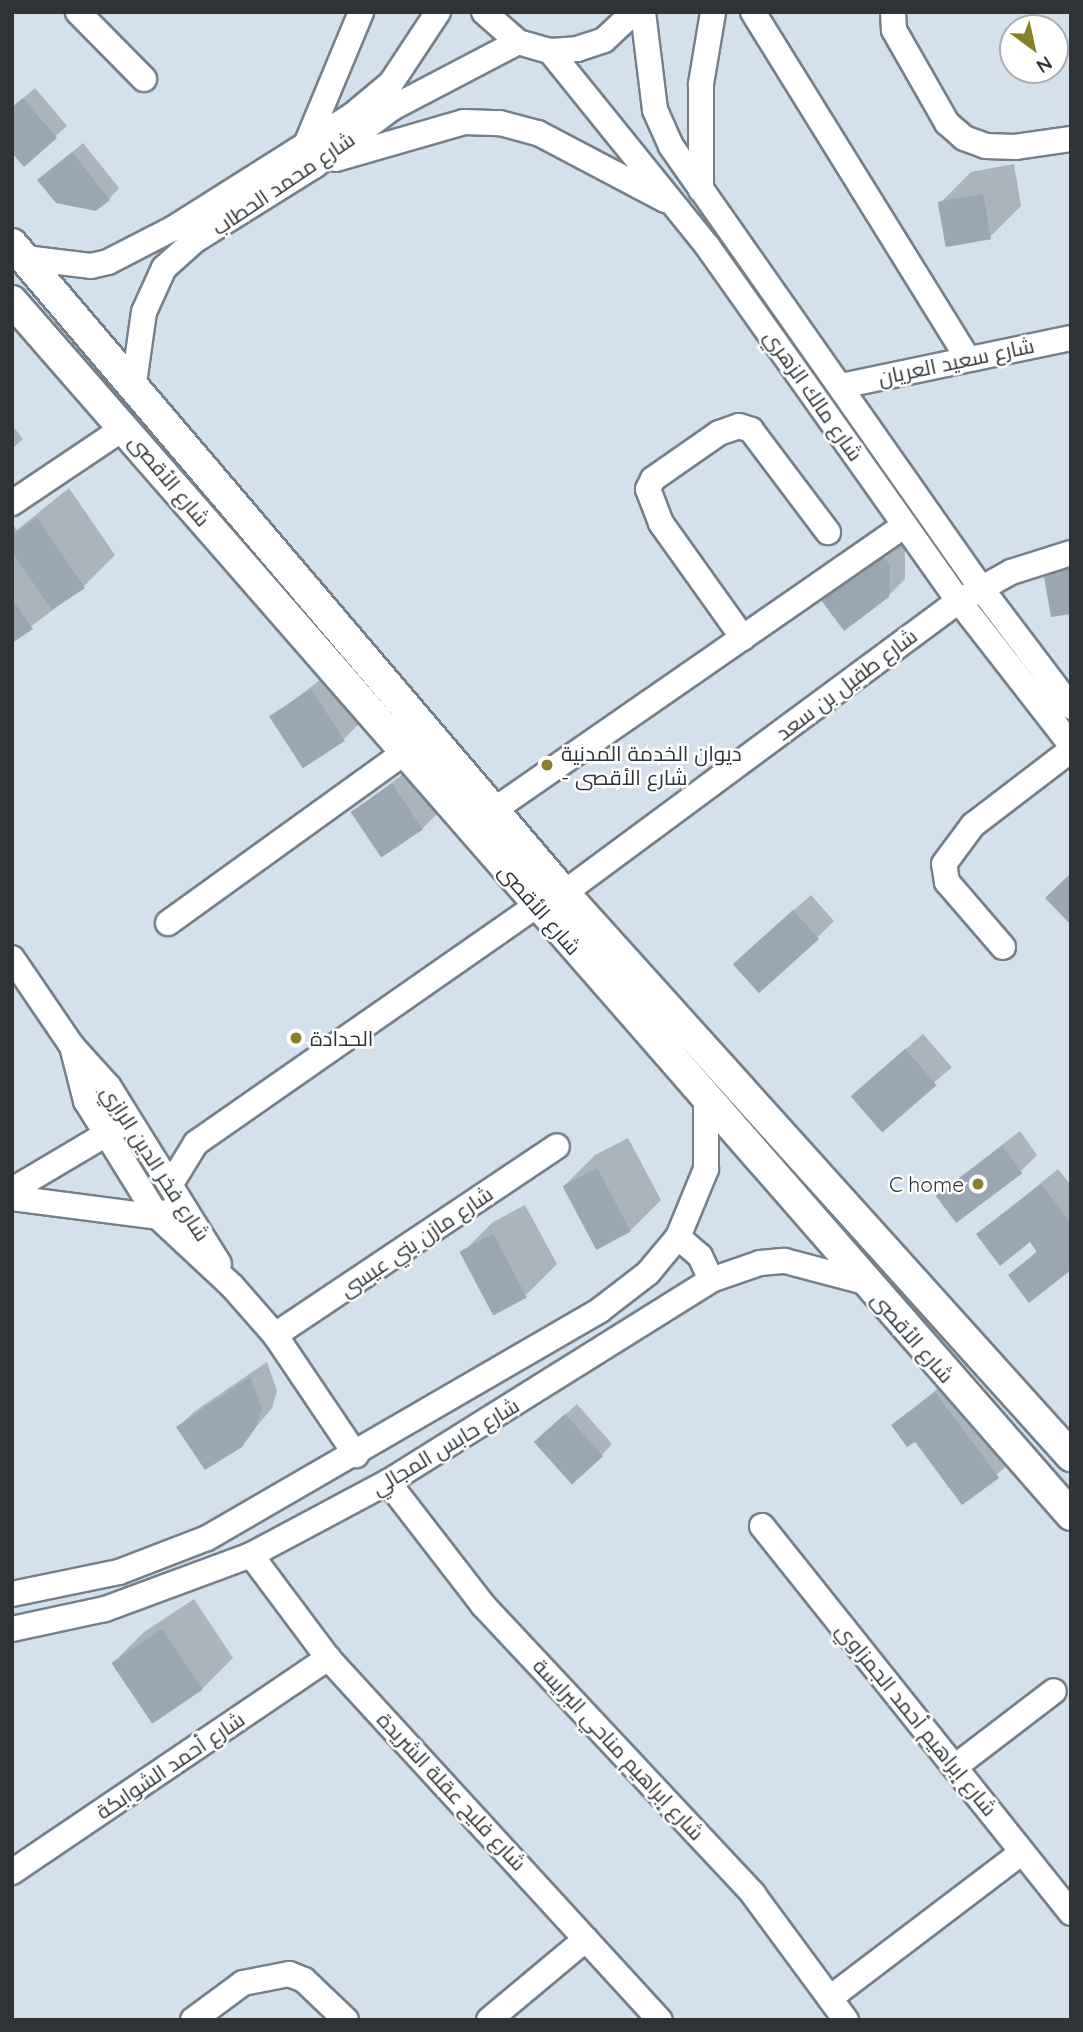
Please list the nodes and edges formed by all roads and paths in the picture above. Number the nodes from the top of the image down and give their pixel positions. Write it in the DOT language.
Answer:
graph roads {
  1 [pos="78,12"];
  2 [pos="361,12"];
  3 [pos="438,12"];
  4 [pos="485,12"];
  5 [pos="634,12"];
  6 [pos="643,12"];
  7 [pos="713,12"];
  8 [pos="753,12"];
  9 [pos="893,12"];
  10 [pos="519,42"];
  11 [pos="550,51"];
  12 [pos="144,79"];
  13 [pos="1071,139"];
  14 [pos="307,142"];
  15 [pos="314,166"];
  16 [pos="701,191"];
  17 [pos="672,203"];
  18 [pos="18,251"];
  19 [pos="12,301"];
  20 [pos="1071,338"];
  21 [pos="966,356"];
  22 [pos="841,386"];
  23 [pos="133,390"];
  24 [pos="125,427"];
  25 [pos="12,503"];
  26 [pos="905,525"];
  27 [pos="828,532"];
  28 [pos="1071,553"];
  29 [pos="981,588"];
  30 [pos="959,601"];
  31 [pos="743,638"];
  32 [pos="1071,707"];
  33 [pos="1071,747"];
  34 [pos="404,753"];
  35 [pos="494,810"];
  36 [pos="564,893"];
  37 [pos="536,906"];
  38 [pos="168,923"];
  39 [pos="1003,947"];
  40 [pos="12,958"];
  41 [pos="72,1046"];
  42 [pos="706,1098"];
  43 [pos="131,1121"];
  44 [pos="104,1135"];
  45 [pos="196,1143"];
  46 [pos="557,1146"];
  47 [pos="149,1147"];
  48 [pos="12,1190"];
  49 [pos="178,1192"];
  50 [pos="12,1198"];
  51 [pos="158,1217"];
  52 [pos="678,1237"];
  53 [pos="711,1280"];
  54 [pos="864,1282"];
  55 [pos="232,1286"];
  56 [pos="275,1335"];
  57 [pos="356,1455"];
  58 [pos="1071,1456"];
  59 [pos="388,1482"];
  60 [pos="1071,1515"];
  61 [pos="762,1525"];
  62 [pos="251,1555"];
  63 [pos="12,1594"];
  64 [pos="14,1630"];
  65 [pos="328,1658"];
  66 [pos="1054,1691"];
  67 [pos="956,1766"];
  68 [pos="1022,1852"];
  69 [pos="12,1872"];
  70 [pos="1071,1913"];
  71 [pos="586,1939"];
  72 [pos="830,1997"];
  73 [pos="193,2020"];
  74 [pos="346,2020"];
  75 [pos="488,2020"];
  76 [pos="660,2020"];
  77 [pos="846,2020"];
  1 -- 12 [label="street"];
  2 -- 14 [label="street"];
  3 -- 14 [label="street, شارع محمد الحطاب"];
  4 -- 10 [label="street"];
  5 -- 11 [label="street"];
  6 -- 16 [label="street, شارع مالك الزهري"];
  7 -- 16 [label="street"];
  8 -- 21 [label="street"];
  9 -- 13 [label="street"];
  10 -- 11 [label="street"];
  10 -- 15 [label="street, شارع محمد الحطاب"];
  11 -- 17 [label="street, شارع مالك الزهري"];
  14 -- 18 [label="street, شارع محمد الحطاب"];
  15 -- 17 [label="street"];
  15 -- 23 [label="street, شارع محمد الحطاب"];
  16 -- 22 [label="street, شارع مالك الزهري"];
  17 -- 26 [label="street, شارع مالك الزهري"];
  18 -- 23 [label="main road, شارع الأقصى"];
  19 -- 24 [label="main road, شارع الأقصى"];
  20 -- 21 [label="street, شارع سعيد العريان"];
  21 -- 22 [label="street, شارع سعيد العريان"];
  22 -- 29 [label="street, شارع مالك الزهري"];
  23 -- 35 [label="main road, شارع الأقصى"];
  24 -- 25 [label="street"];
  24 -- 34 [label="main road, شارع الأقصى"];
  26 -- 30 [label="street, شارع مالك الزهري"];
  26 -- 31 [label="street"];
  27 -- 31 [label="street"];
  28 -- 29 [label="street, شارع طفيل بن سعد"];
  29 -- 30 [label="street, شارع طفيل بن سعد"];
  29 -- 32 [label="street, شارع مالك الزهري"];
  30 -- 33 [label="street, شارع مالك الزهري"];
  30 -- 36 [label="street, شارع طفيل بن سعد"];
  31 -- 35 [label="street"];
  33 -- 39 [label="street"];
  34 -- 37 [label="main road, شارع الأقصى"];
  34 -- 38 [label="street"];
  35 -- 36 [label="main road, شارع الأقصى"];
  36 -- 58 [label="main road, شارع الأقصى"];
  37 -- 42 [label="main road, شارع الأقصى"];
  37 -- 45 [label="street"];
  40 -- 41 [label="street, شارع فخر الدين الرازي"];
  41 -- 43 [label="street, شارع فخر الدين الرازي"];
  41 -- 44 [label="street, شارع فخر الدين الرازي"];
  42 -- 52 [label="street, شارع حابس المجالي"];
  42 -- 54 [label="main road, شارع الأقصى"];
  43 -- 44 [label="street"];
  43 -- 47 [label="street, شارع فخر الدين الرازي"];
  44 -- 48 [label="street"];
  44 -- 51 [label="street, شارع فخر الدين الرازي"];
  45 -- 47 [label="street"];
  45 -- 49 [label="street"];
  46 -- 56 [label="street, شارع مازن بني عيسى"];
  47 -- 49 [label="street, شارع فخر الدين الرازي"];
  49 -- 51 [label="street"];
  49 -- 55 [label="street, شارع فخر الدين الرازي"];
  50 -- 51 [label="street"];
  51 -- 55 [label="street, شارع فخر الدين الرازي"];
  52 -- 53 [label="street"];
  52 -- 57 [label="street, شارع حابس المجالي"];
  53 -- 54 [label="street, شارع حابس المجالي"];
  53 -- 59 [label="street, شارع حابس المجالي"];
  54 -- 60 [label="main road, شارع الأقصى"];
  55 -- 56 [label="street, شارع فخر الدين الرازي"];
  56 -- 57 [label="street, شارع فخر الدين الرازي"];
  57 -- 63 [label="street, شارع حابس المجالي"];
  59 -- 62 [label="street, شارع حابس المجالي"];
  59 -- 72 [label="street, شارع إبراهيم مناحي البرايسة"];
  61 -- 67 [label="street, شارع إبراهيم أحمد الجمزاوي"];
  62 -- 64 [label="street, شارع حابس المجالي"];
  62 -- 65 [label="street, شارع فليح عقلة الشريدة"];
  65 -- 69 [label="street, شارع أحمد الشوابكة"];
  65 -- 71 [label="street, شارع فليح عقلة الشريدة"];
  66 -- 67 [label="street"];
  67 -- 68 [label="street, شارع إبراهيم أحمد الجمزاوي"];
  68 -- 70 [label="street, شارع إبراهيم أحمد الجمزاوي"];
  68 -- 72 [label="street"];
  71 -- 75 [label="street"];
  71 -- 76 [label="street, شارع فليح عقلة الشريدة"];
  72 -- 77 [label="street, شارع إبراهيم مناحي البرايسة"];
  73 -- 74 [label="street"];
}
